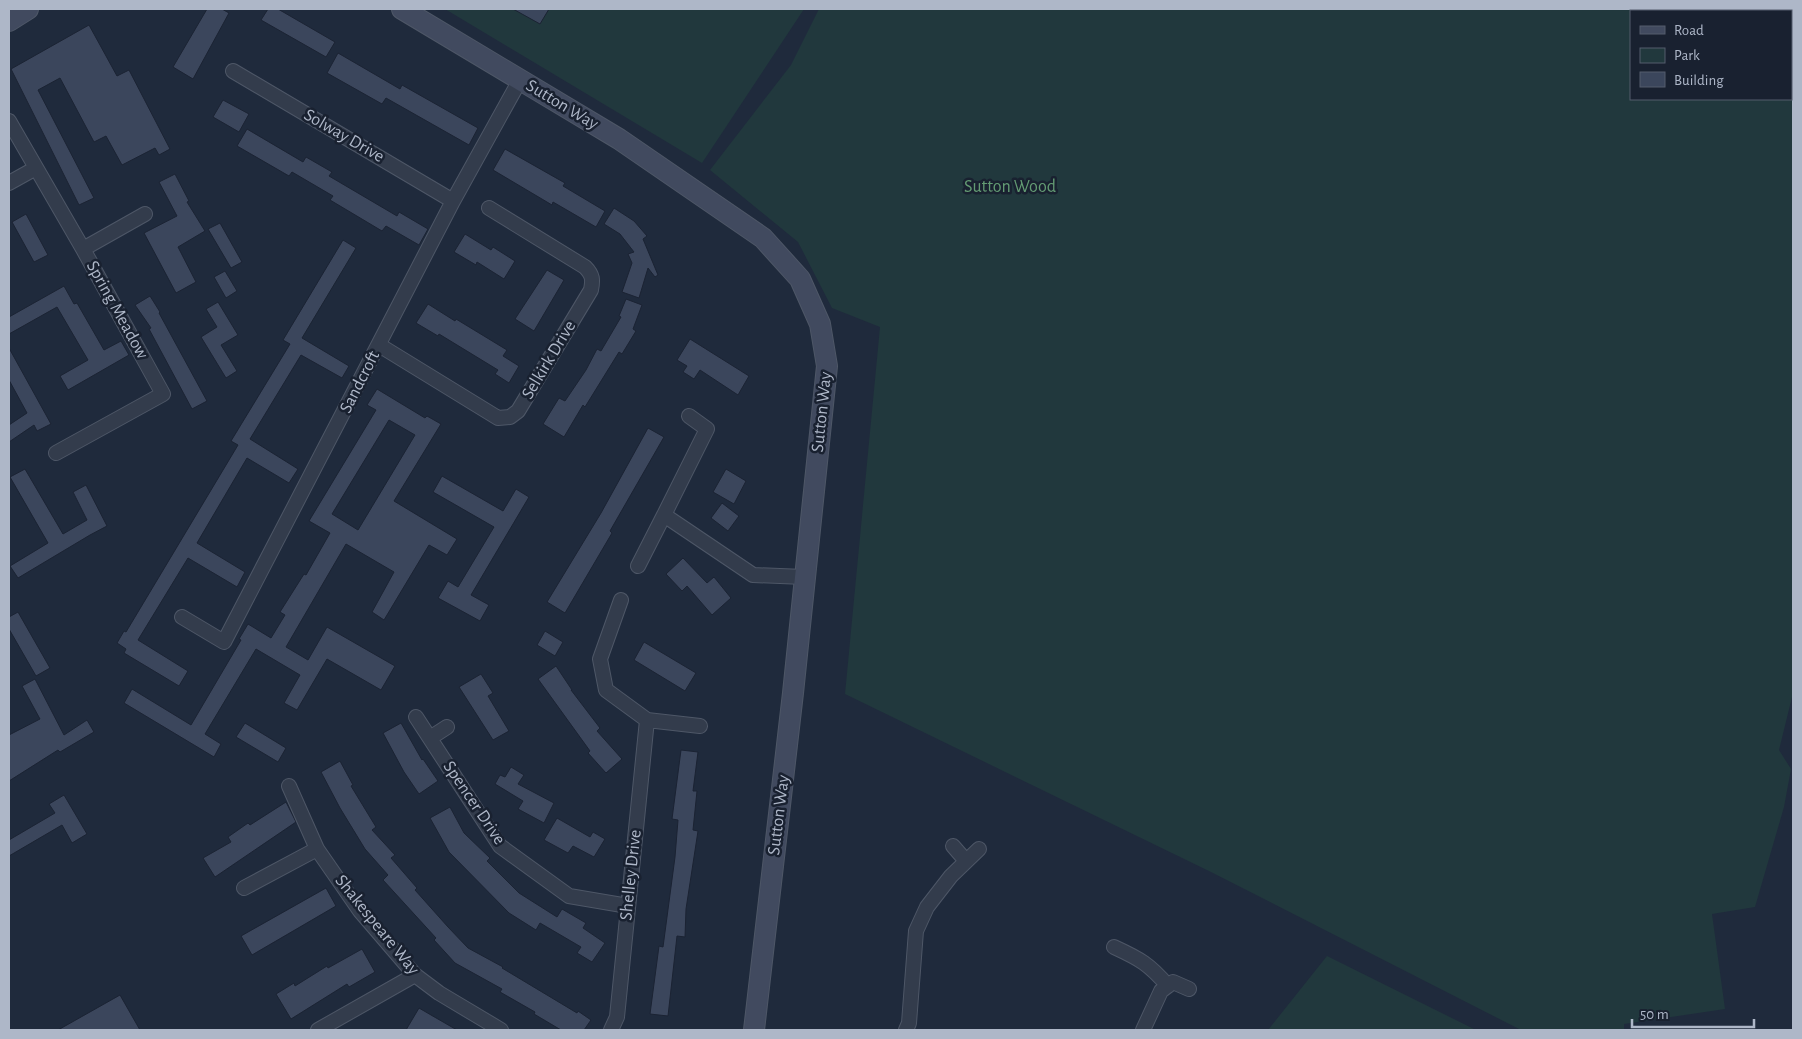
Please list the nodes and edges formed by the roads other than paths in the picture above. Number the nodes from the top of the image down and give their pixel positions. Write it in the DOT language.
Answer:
graph roads {
  1 [pos="28,9"];
  2 [pos="402,9"];
  3 [pos="9,21"];
  4 [pos="233,71"];
  5 [pos="520,80"];
  6 [pos="9,121"];
  7 [pos="36,168"];
  8 [pos="9,183"];
  9 [pos="454,201"];
  10 [pos="489,208"];
  11 [pos="145,214"];
  12 [pos="84,249"];
  13 [pos="379,345"];
  14 [pos="689,416"];
  15 [pos="56,453"];
  16 [pos="664,515"];
  17 [pos="638,566"];
  18 [pos="804,577"];
  19 [pos="621,600"];
  20 [pos="182,617"];
  21 [pos="416,717"];
  22 [pos="647,720"];
  23 [pos="700,726"];
  24 [pos="447,727"];
  25 [pos="430,738"];
  26 [pos="289,786"];
  27 [pos="952,846"];
  28 [pos="318,849"];
  29 [pos="979,849"];
  30 [pos="966,861"];
  31 [pos="244,888"];
  32 [pos="628,906"];
  33 [pos="1114,947"];
  34 [pos="415,975"];
  35 [pos="1168,986"];
  36 [pos="1189,989"];
  37 [pos="318,1030"];
  38 [pos="501,1030"];
  39 [pos="611,1030"];
  40 [pos="754,1030"];
  41 [pos="906,1030"];
  42 [pos="1143,1030"];
  1 -- 3 [label="street"];
  2 -- 5 [label="street, Sutton Way"];
  4 -- 9 [label="street, Solway Drive"];
  5 -- 9 [label="street, Sandcroft"];
  5 -- 18 [label="street, Sutton Way"];
  6 -- 7 [label="street, Spring Meadow"];
  7 -- 8 [label="street"];
  7 -- 12 [label="street, Spring Meadow"];
  9 -- 13 [label="street, Sandcroft"];
  10 -- 13 [label="street, Selkirk Drive"];
  11 -- 12 [label="street"];
  12 -- 15 [label="street, Spring Meadow"];
  13 -- 20 [label="street, Sandcroft"];
  14 -- 16 [label="street"];
  16 -- 17 [label="street"];
  16 -- 18 [label="street"];
  18 -- 40 [label="street, Sutton Way"];
  19 -- 22 [label="street"];
  21 -- 25 [label="street, Spencer Drive"];
  22 -- 23 [label="street"];
  22 -- 32 [label="street, Shelley Drive"];
  24 -- 25 [label="street"];
  25 -- 32 [label="street, Spencer Drive"];
  26 -- 28 [label="street, Shakespeare Way"];
  27 -- 30 [label="street"];
  28 -- 31 [label="street"];
  28 -- 34 [label="street, Shakespeare Way"];
  29 -- 30 [label="street"];
  30 -- 41 [label="street"];
  32 -- 39 [label="street, Shelley Drive"];
  33 -- 35 [label="street"];
  34 -- 37 [label="street"];
  34 -- 38 [label="street, Shakespeare Way"];
  35 -- 36 [label="street"];
  35 -- 42 [label="street"];
}
